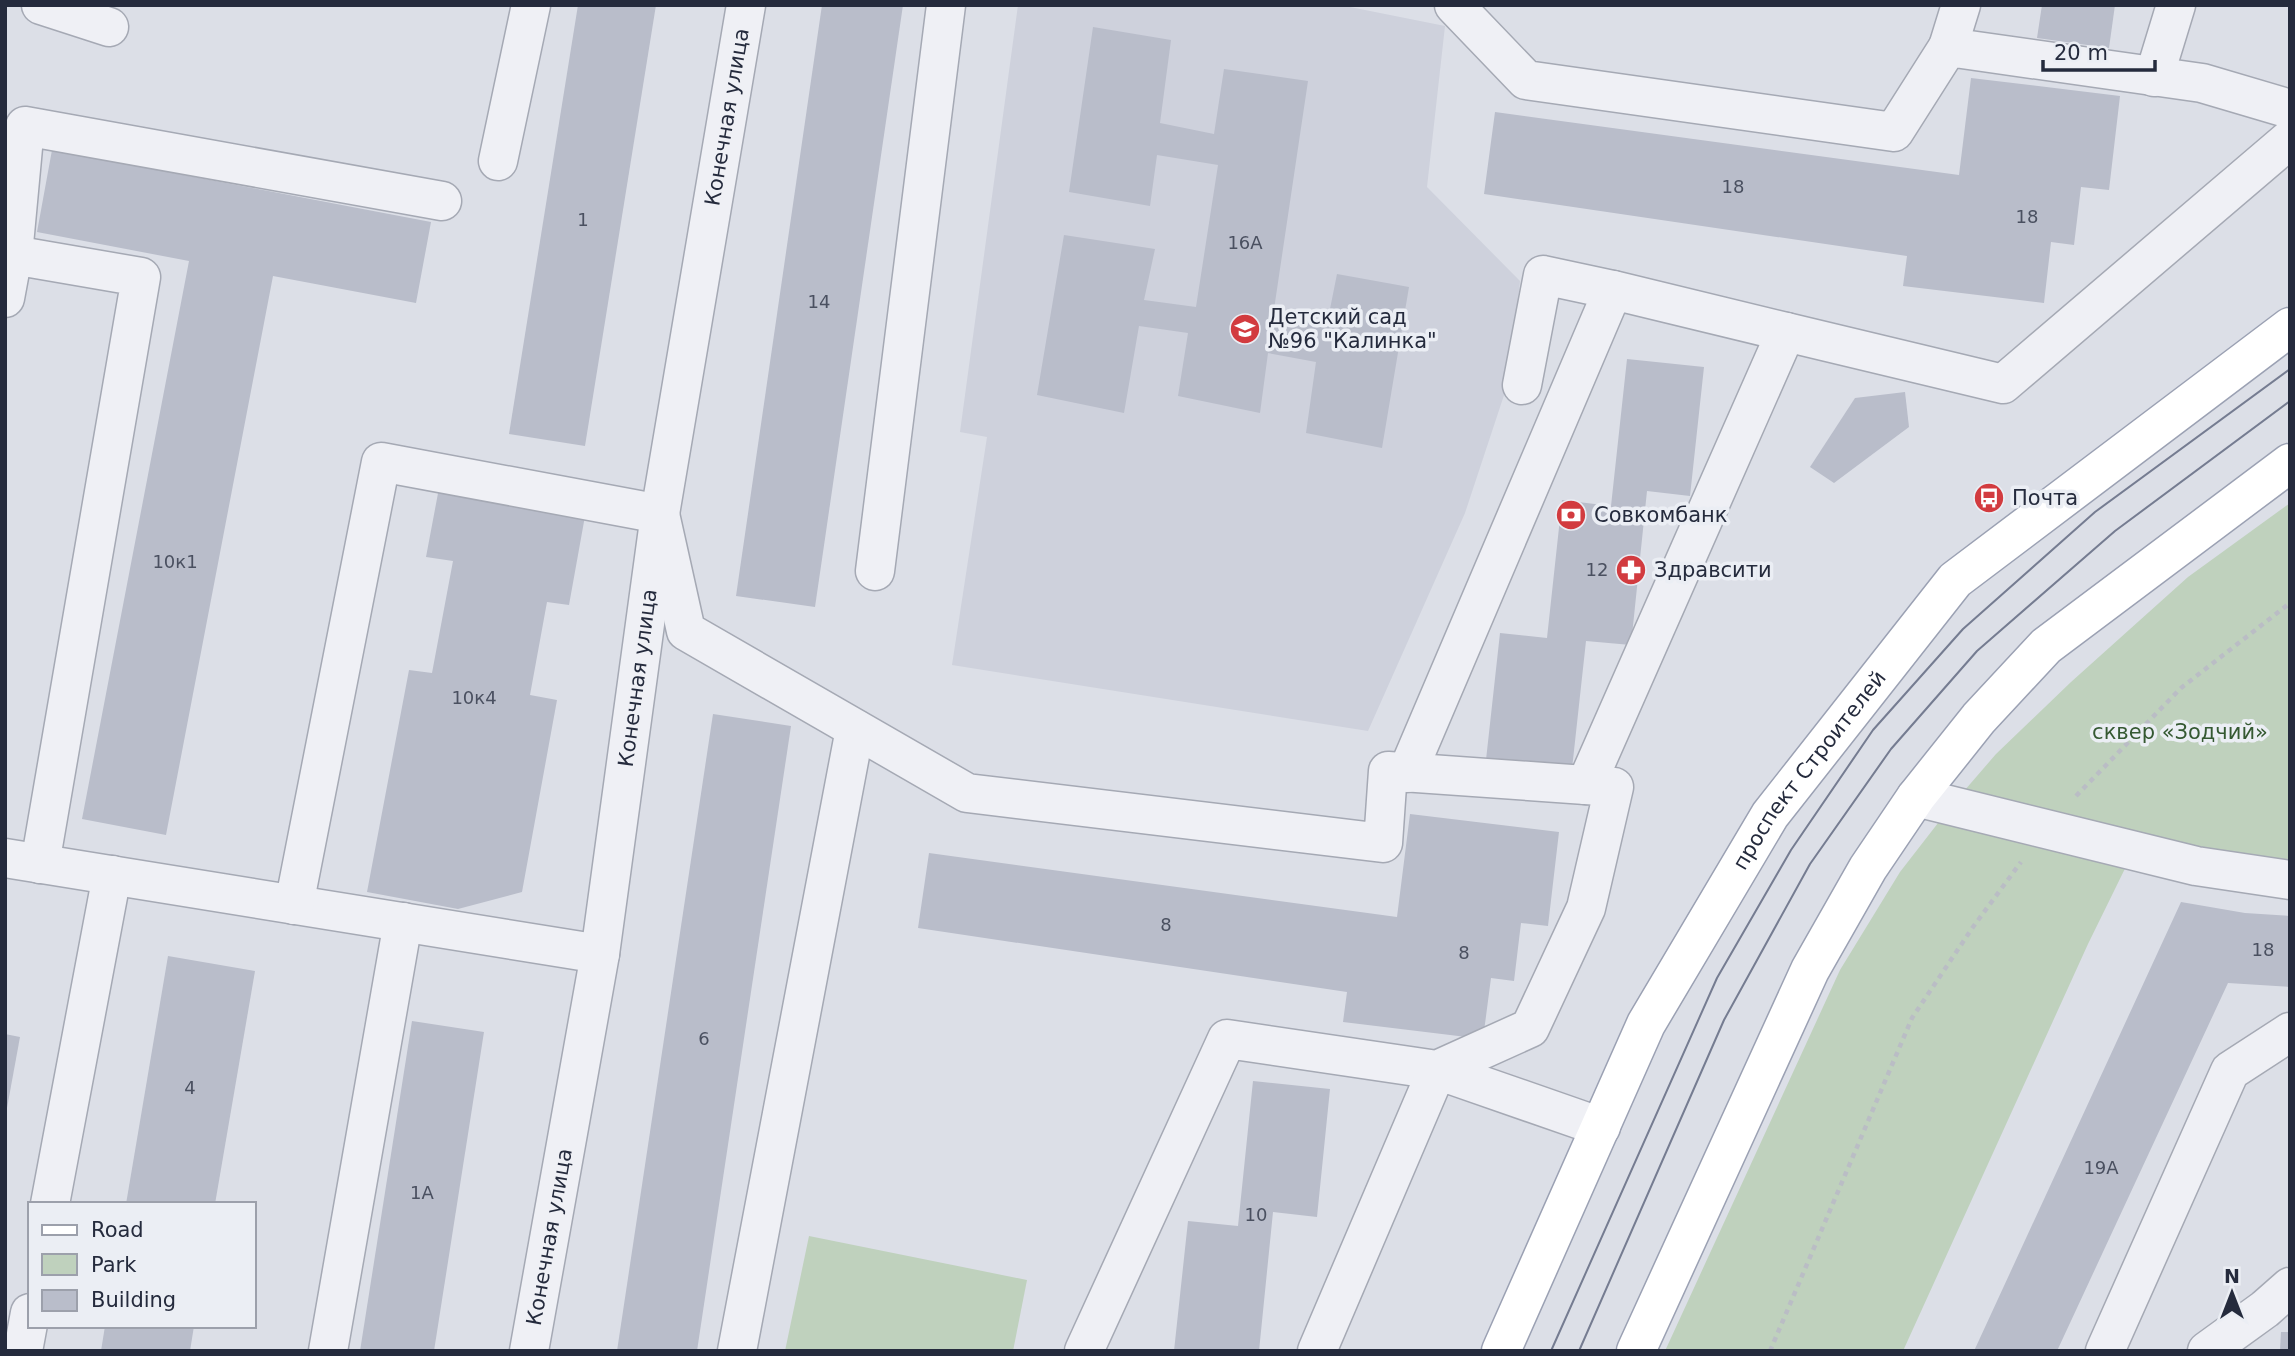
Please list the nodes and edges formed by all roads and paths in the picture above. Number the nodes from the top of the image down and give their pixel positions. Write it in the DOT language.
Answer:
graph roads {
  1 [pos="41,5"];
  2 [pos="531,5"];
  3 [pos="746,5"];
  4 [pos="946,5"];
  5 [pos="1454,5"];
  6 [pos="1961,5"];
  7 [pos="2176,5"];
  8 [pos="109,27"];
  9 [pos="1948,47"];
  10 [pos="2154,77"];
  11 [pos="2290,109"];
  12 [pos="15,124"];
  13 [pos="2290,139"];
  14 [pos="498,161"];
  15 [pos="442,201"];
  16 [pos="13,255"];
  17 [pos="1612,290"];
  18 [pos="5,298"];
  19 [pos="2290,327"];
  20 [pos="1786,332"];
  21 [pos="1522,385"];
  22 [pos="2290,463"];
  23 [pos="660,514"];
  24 [pos="875,571"];
  25 [pos="2290,603"];
  26 [pos="855,729"];
  27 [pos="1406,773"];
  28 [pos="1586,785"];
  29 [pos="1916,797"];
  30 [pos="2045,828"];
  31 [pos="23,861"];
  32 [pos="112,875"];
  33 [pos="2290,880"];
  34 [pos="294,905"];
  35 [pos="403,922"];
  36 [pos="600,954"];
  37 [pos="2290,1032"];
  38 [pos="1437,1070"];
  39 [pos="1601,1127"];
  40 [pos="50,1202"];
  41 [pos="2290,1287"];
  42 [pos="28,1324"];
  43 [pos="23,1351"];
  44 [pos="328,1351"];
  45 [pos="528,1351"];
  46 [pos="737,1351"];
  47 [pos="1084,1351"];
  48 [pos="1317,1351"];
  49 [pos="1501,1351"];
  50 [pos="1636,1351"];
  51 [pos="1770,1351"];
  52 [pos="2105,1351"];
  53 [pos="2207,1351"];
  1 -- 8 [label="street"];
  2 -- 14 [label="street"];
  3 -- 23 [label="street, Конечная улица"];
  4 -- 24 [label="street"];
  5 -- 9 [label="street"];
  6 -- 9 [label="street"];
  7 -- 10 [label="street"];
  9 -- 10 [label="street"];
  10 -- 11 [label="street"];
  12 -- 15 [label="street"];
  12 -- 16 [label="street"];
  13 -- 20 [label="street"];
  16 -- 18 [label="street"];
  16 -- 31 [label="street"];
  17 -- 20 [label="street"];
  17 -- 21 [label="street"];
  17 -- 27 [label="street"];
  19 -- 39 [label="main road, проспект Строителей"];
  20 -- 28 [label="street"];
  22 -- 29 [label="main road"];
  23 -- 26 [label="street"];
  23 -- 34 [label="street"];
  23 -- 36 [label="street, Конечная улица"];
  25 -- 30 [label="path"];
  26 -- 27 [label="street"];
  26 -- 46 [label="street"];
  27 -- 28 [label="street"];
  28 -- 38 [label="street"];
  29 -- 30 [label="street"];
  29 -- 50 [label="main road"];
  30 -- 33 [label="street"];
  30 -- 51 [label="path"];
  31 -- 32 [label="street"];
  32 -- 34 [label="street"];
  32 -- 40 [label="street"];
  34 -- 35 [label="street"];
  35 -- 36 [label="street"];
  35 -- 44 [label="street"];
  36 -- 45 [label="street, Конечная улица"];
  37 -- 52 [label="street"];
  38 -- 39 [label="street"];
  38 -- 47 [label="street"];
  38 -- 48 [label="street"];
  39 -- 49 [label="main road, проспект Строителей"];
  41 -- 53 [label="street"];
  42 -- 43 [label="street"];
}
